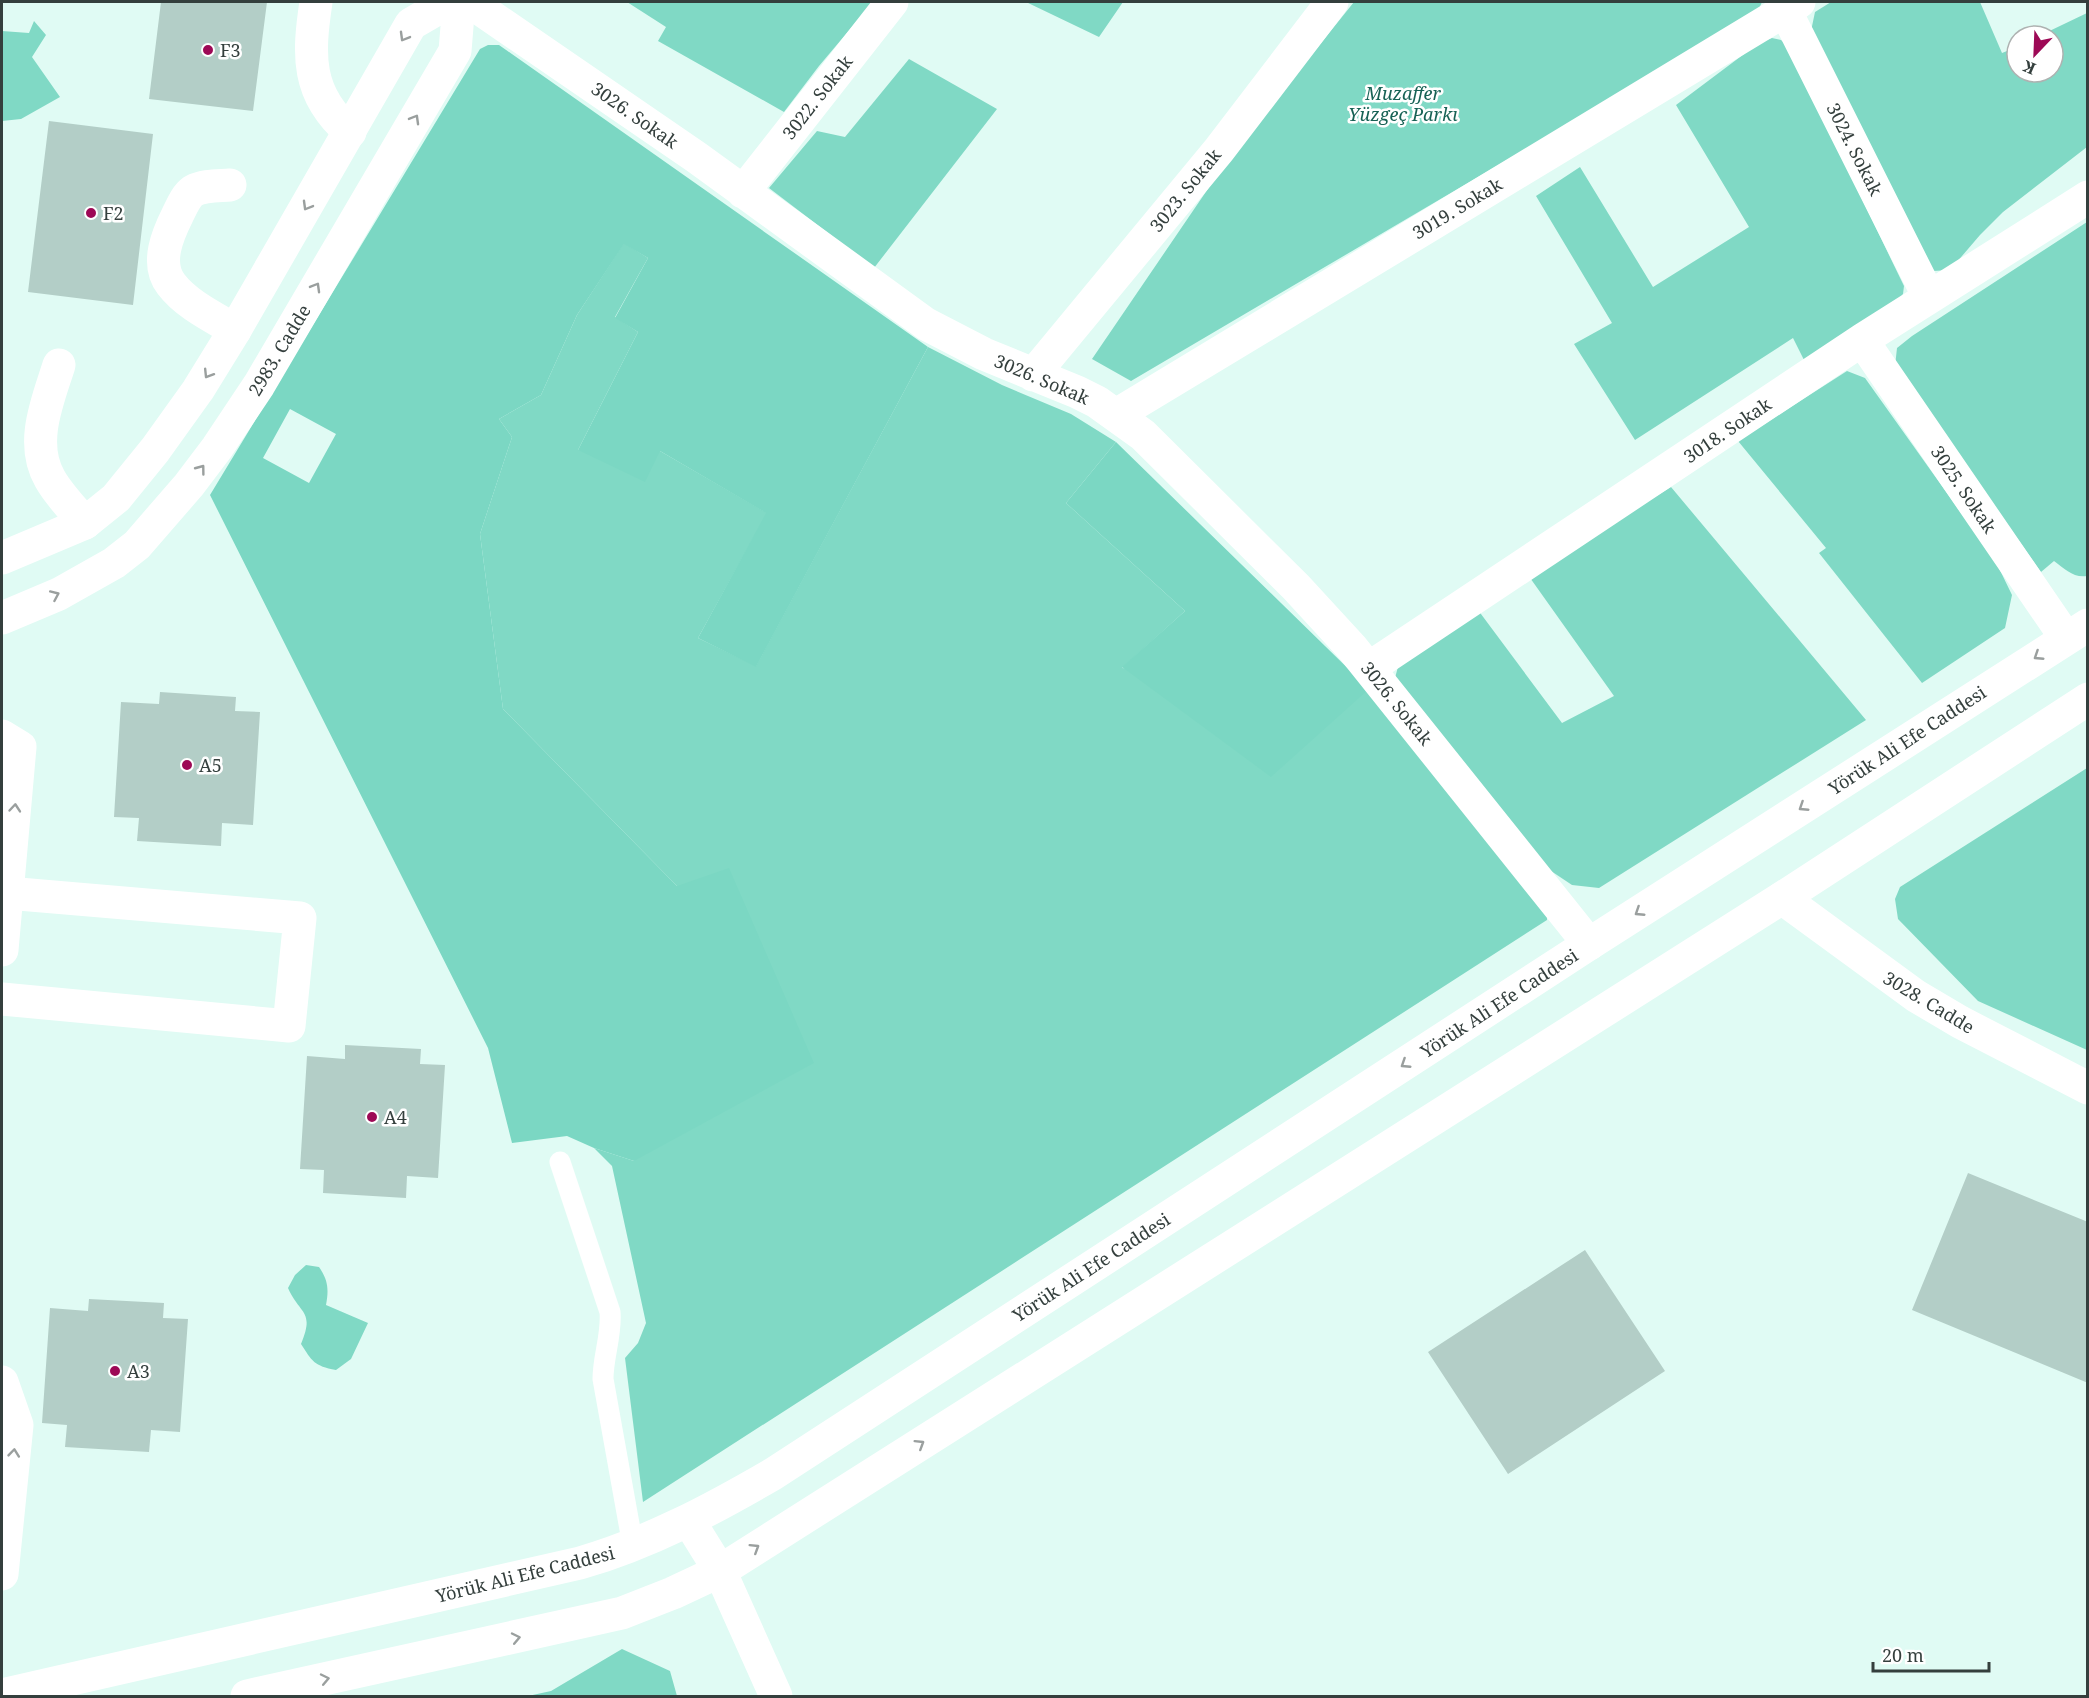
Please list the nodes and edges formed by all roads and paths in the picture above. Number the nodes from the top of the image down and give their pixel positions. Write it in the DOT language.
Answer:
graph roads {
  1 [pos="316,2"];
  2 [pos="449,2"];
  3 [pos="459,2"];
  4 [pos="470,2"];
  5 [pos="892,2"];
  6 [pos="1332,2"];
  7 [pos="1788,4"];
  8 [pos="350,132"];
  9 [pos="230,185"];
  10 [pos="743,192"];
  11 [pos="2088,197"];
  12 [pos="1929,297"];
  13 [pos="235,330"];
  14 [pos="1862,340"];
  15 [pos="59,364"];
  16 [pos="1033,375"];
  17 [pos="1116,415"];
  18 [pos="116,498"];
  19 [pos="85,523"];
  20 [pos="156,524"];
  21 [pos="2,558"];
  22 [pos="2,618"];
  23 [pos="2077,631"];
  24 [pos="1369,668"];
  25 [pos="2088,699"];
  26 [pos="2,736"];
  27 [pos="7,893"];
  28 [pos="1782,898"];
  29 [pos="1588,944"];
  30 [pos="2,950"];
  31 [pos="2,999"];
  32 [pos="2088,1088"];
  33 [pos="560,1162"];
  34 [pos="2,1382"];
  35 [pos="689,1521"];
  36 [pos="633,1546"];
  37 [pos="720,1571"];
  38 [pos="2,1574"];
  39 [pos="2,1695"];
  40 [pos="248,1696"];
  41 [pos="776,1696"];
  1 -- 8 [label="street"];
  2 -- 8 [label="street, one-way"];
  20 -- 3 [label="street, 2983. Cadde, one-way"];
  4 -- 10 [label="street, 3026. Sokak"];
  5 -- 10 [label="street, 3022. Sokak"];
  6 -- 16 [label="street, 3023. Sokak"];
  7 -- 12 [label="street, 3024. Sokak"];
  7 -- 17 [label="street, 3019. Sokak"];
  8 -- 13 [label="street, one-way"];
  9 -- 13 [label="street"];
  10 -- 16 [label="street, 3026. Sokak"];
  11 -- 12 [label="street, 3018. Sokak"];
  12 -- 14 [label="street, 3018. Sokak"];
  13 -- 18 [label="street, one-way"];
  14 -- 23 [label="street, 3025. Sokak"];
  14 -- 24 [label="street, 3018. Sokak"];
  15 -- 19 [label="street"];
  16 -- 17 [label="street, 3026. Sokak"];
  17 -- 24 [label="street, 3026. Sokak"];
  18 -- 19 [label="street"];
  18 -- 20 [label="street"];
  19 -- 21 [label="street"];
  22 -- 20 [label="street, 2983. Cadde, one-way"];
  23 -- 29 [label="street, Yörük Ali Efe Caddesi, one-way"];
  24 -- 29 [label="street, 3026. Sokak"];
  25 -- 28 [label="street"];
  27 -- 26 [label="street, one-way"];
  27 -- 30 [label="street"];
  27 -- 31 [label="street"];
  28 -- 32 [label="street, 3028. Cadde"];
  37 -- 28 [label="street, one-way"];
  29 -- 35 [label="street, Yörük Ali Efe Caddesi, one-way"];
  33 -- 36 [label="lane"];
  38 -- 34 [label="street, one-way"];
  35 -- 36 [label="street, Yörük Ali Efe Caddesi"];
  35 -- 37 [label="street"];
  36 -- 39 [label="street, Yörük Ali Efe Caddesi"];
  40 -- 37 [label="street, one-way"];
  37 -- 41 [label="street"];
}
